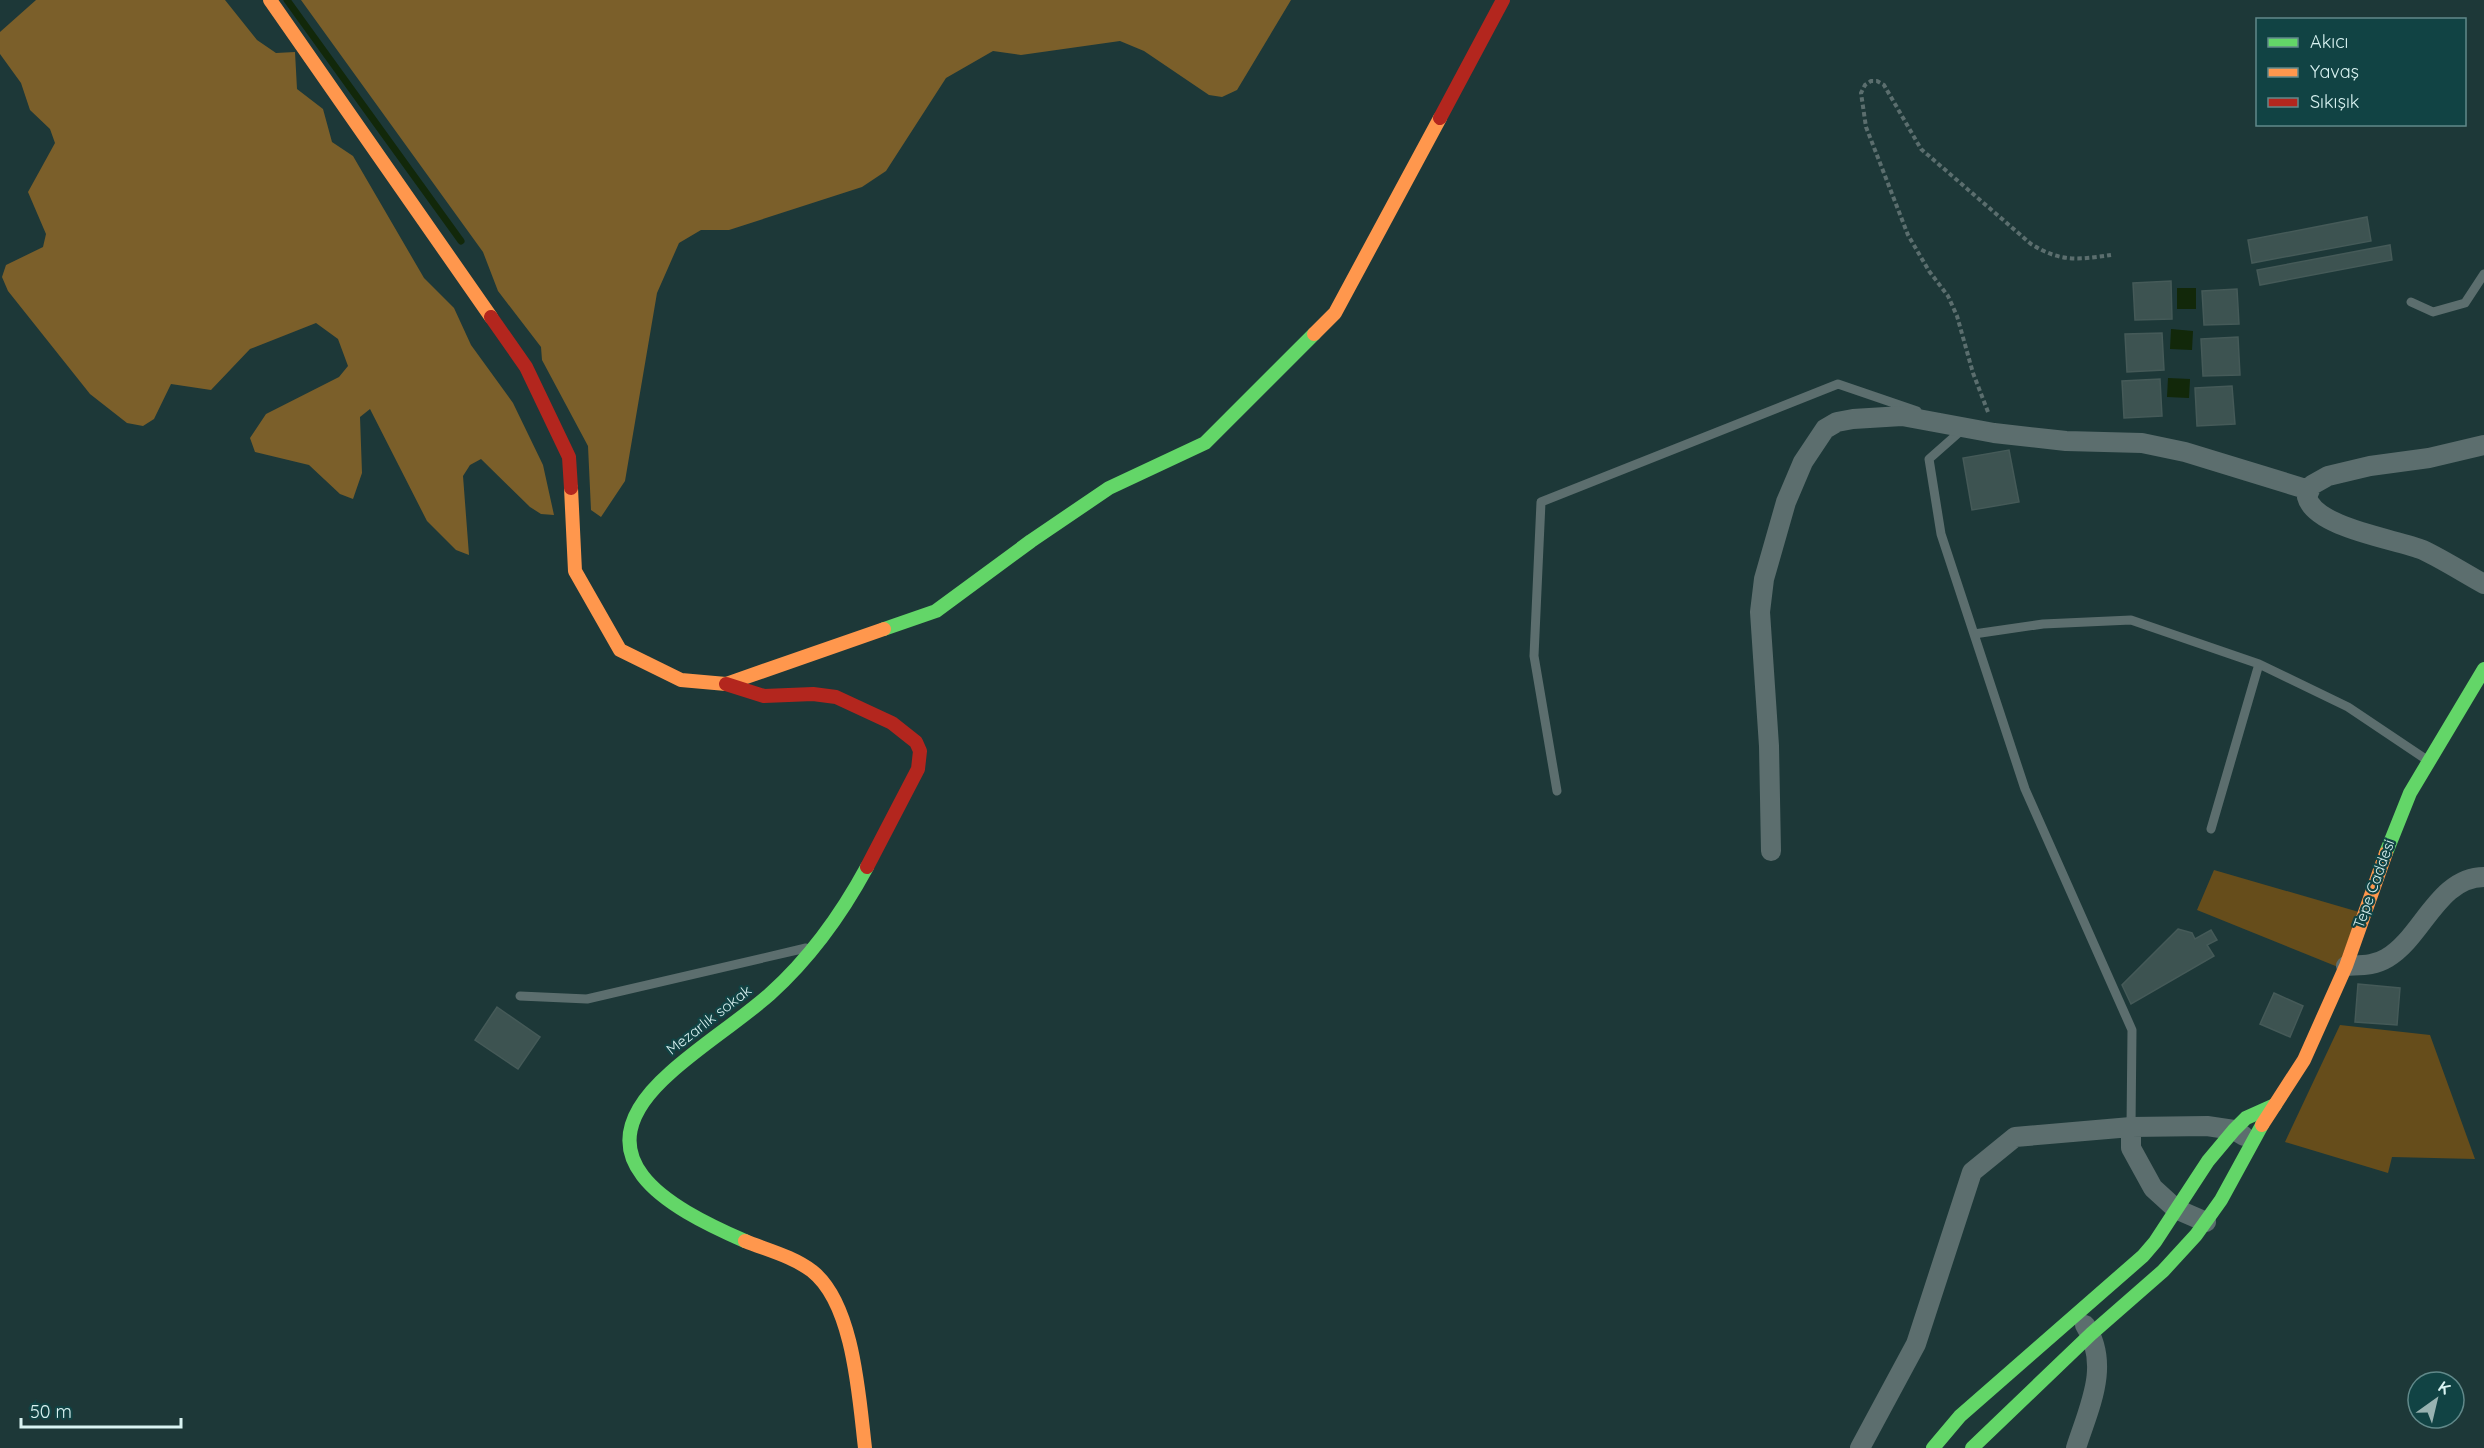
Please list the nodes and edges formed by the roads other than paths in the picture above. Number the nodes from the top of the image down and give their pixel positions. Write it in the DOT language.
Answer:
graph roads {
  1 [pos="270,0"];
  2 [pos="1503,0"];
  3 [pos="2484,274"];
  4 [pos="2411,302"];
  5 [pos="1965,427"];
  6 [pos="2484,445"];
  7 [pos="2309,490"];
  8 [pos="2484,584"];
  9 [pos="1974,634"];
  10 [pos="2259,663"];
  11 [pos="2484,669"];
  12 [pos="726,684"];
  13 [pos="2429,761"];
  14 [pos="1557,791"];
  15 [pos="2211,829"];
  16 [pos="1771,851"];
  17 [pos="2484,878"];
  18 [pos="817,945"];
  19 [pos="2346,966"];
  20 [pos="520,996"];
  21 [pos="2277,1104"];
  22 [pos="2131,1127"];
  23 [pos="2234,1130"];
  24 [pos="2251,1142"];
  25 [pos="2176,1209"];
  26 [pos="2206,1222"];
  27 [pos="2077,1313"];
  28 [pos="2091,1334"];
  29 [pos="865,1448"];
  30 [pos="1860,1448"];
  31 [pos="1933,1448"];
  32 [pos="1972,1448"];
  33 [pos="2076,1448"];
  1 -- 12 [label="street"];
  2 -- 12 [label="street"];
  3 -- 4 [label="lane"];
  5 -- 7 [label="street"];
  5 -- 9 [label="lane"];
  5 -- 14 [label="lane"];
  5 -- 16 [label="street"];
  6 -- 7 [label="street"];
  7 -- 8 [label="street"];
  9 -- 10 [label="lane"];
  9 -- 22 [label="lane"];
  10 -- 13 [label="lane"];
  10 -- 15 [label="lane"];
  11 -- 13 [label="street, Tepe Caddesi"];
  12 -- 18 [label="street, Mezarlık sokak"];
  13 -- 19 [label="street, Tepe Caddesi"];
  17 -- 19 [label="street"];
  18 -- 20 [label="lane"];
  18 -- 29 [label="street, Mezarlık sokak"];
  19 -- 21 [label="street, Tepe Caddesi"];
  21 -- 23 [label="street"];
  21 -- 24 [label="street, Tepe Caddesi"];
  22 -- 23 [label="street"];
  22 -- 25 [label="street"];
  22 -- 30 [label="street"];
  23 -- 24 [label="street"];
  23 -- 25 [label="street"];
  24 -- 26 [label="street, Tepe Caddesi"];
  25 -- 26 [label="street"];
  25 -- 27 [label="street"];
  26 -- 28 [label="street, Tepe Caddesi"];
  27 -- 28 [label="street"];
  27 -- 31 [label="street"];
  28 -- 32 [label="street, Tepe Caddesi"];
  28 -- 33 [label="street"];
}
